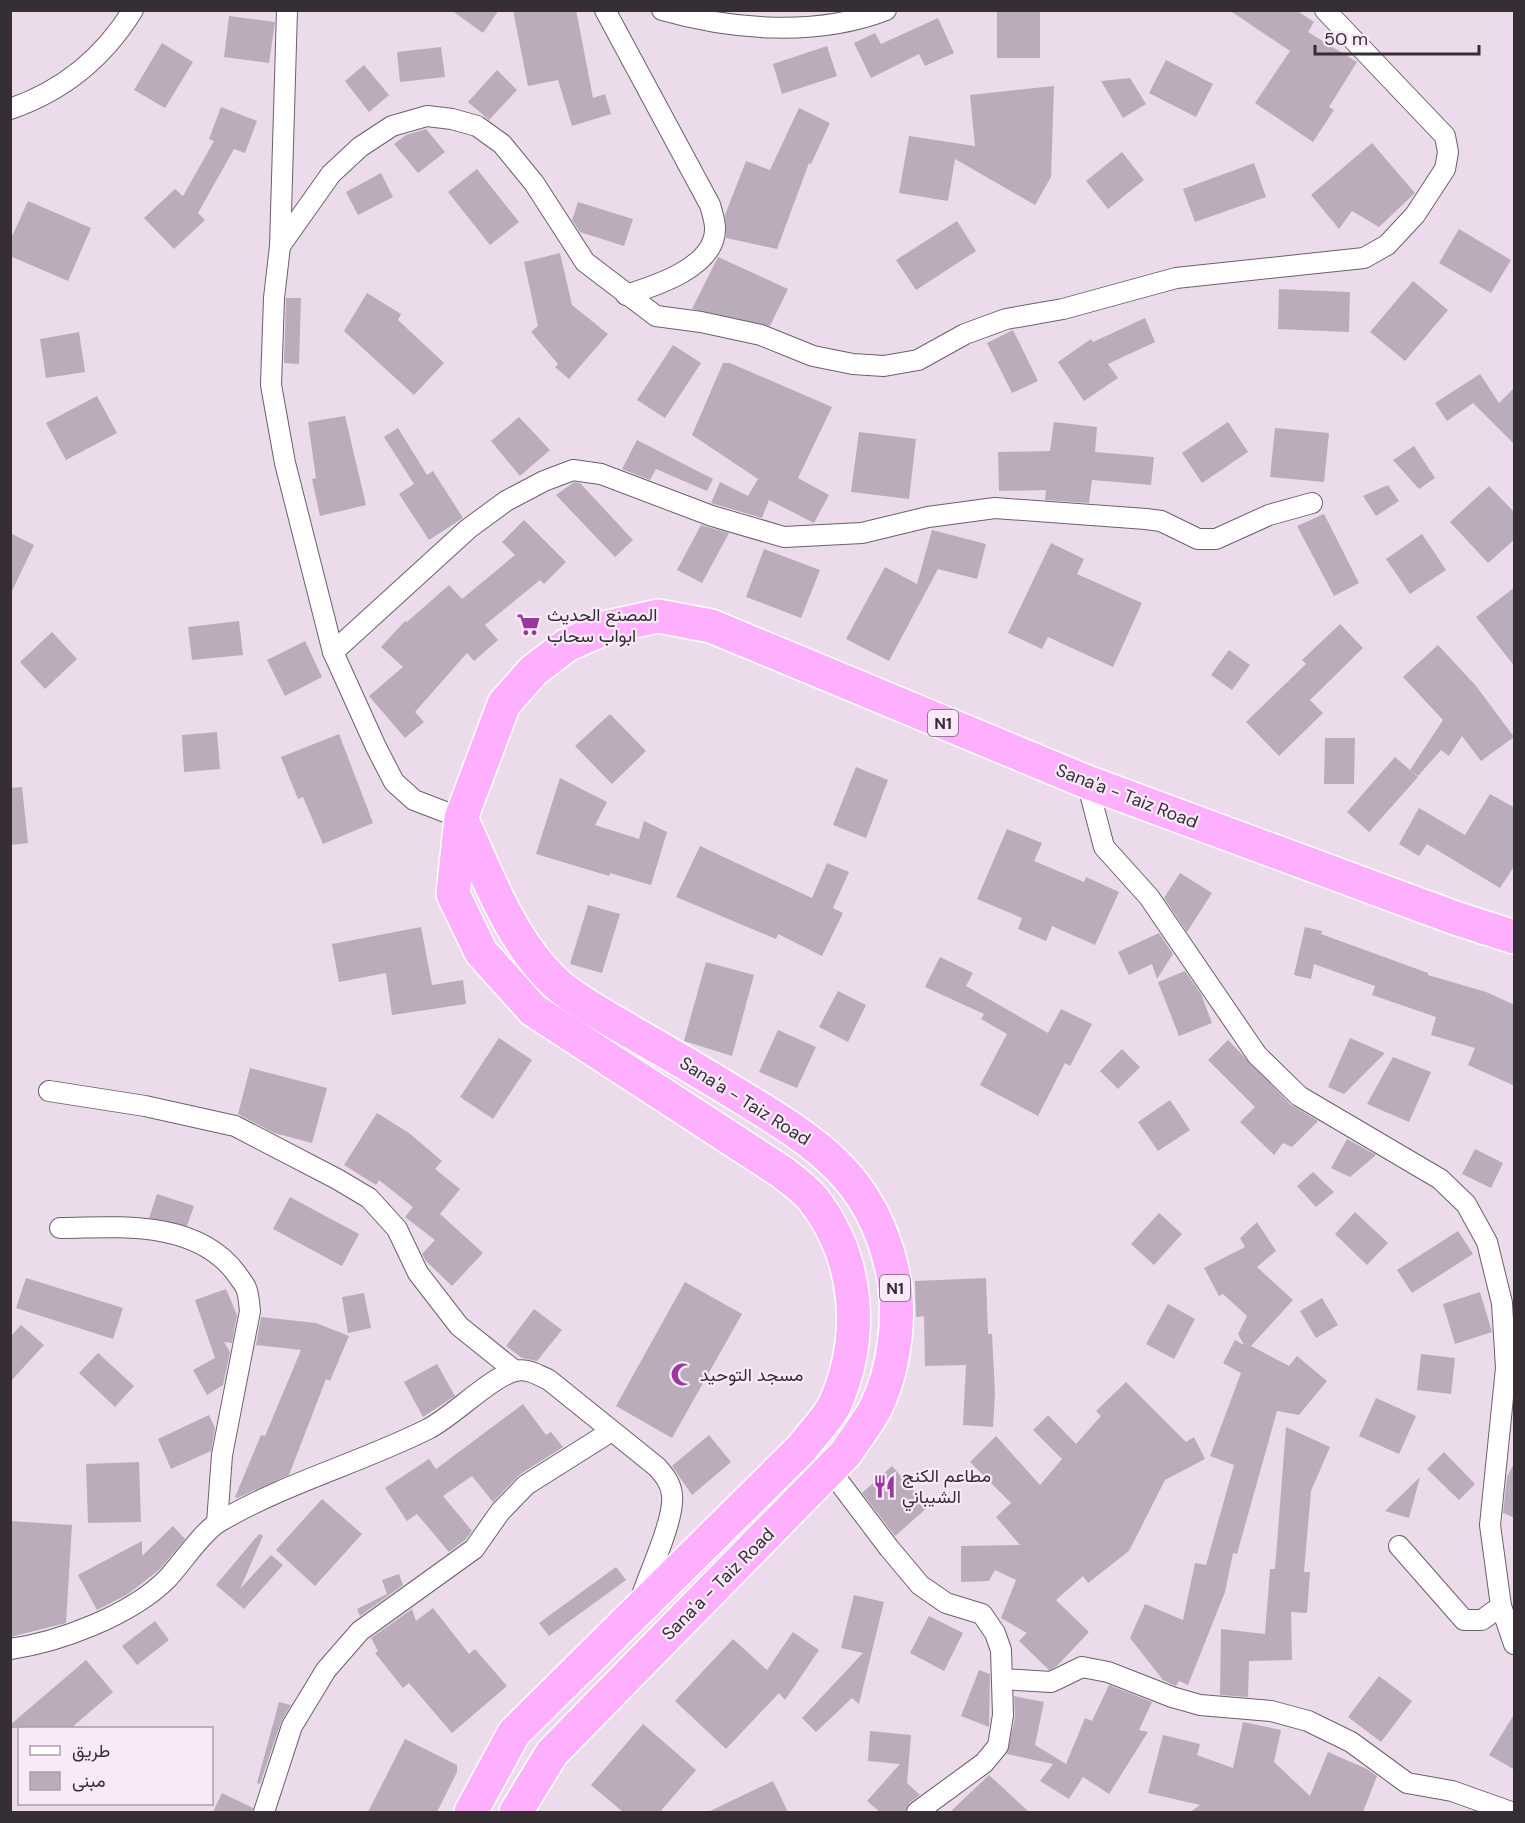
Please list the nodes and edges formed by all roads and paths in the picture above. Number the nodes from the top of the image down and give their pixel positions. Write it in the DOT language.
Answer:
graph roads {
  1 [pos="133,10"];
  2 [pos="287,10"];
  3 [pos="605,10"];
  4 [pos="662,10"];
  5 [pos="886,10"];
  6 [pos="1325,10"];
  7 [pos="10,109"];
  8 [pos="280,246"];
  9 [pos="626,295"];
  10 [pos="1312,503"];
  11 [pos="333,652"];
  12 [pos="1087,782"];
  13 [pos="461,818"];
  14 [pos="1515,937"];
  15 [pos="49,1091"];
  16 [pos="60,1228"];
  17 [pos="515,1371"];
  18 [pos="1509,1398"];
  19 [pos="610,1432"];
  20 [pos="830,1470"];
  21 [pos="217,1523"];
  22 [pos="1399,1546"];
  23 [pos="1501,1606"];
  24 [pos="638,1609"];
  25 [pos="1515,1644"];
  26 [pos="10,1649"];
  27 [pos="1002,1679"];
  28 [pos="264,1812"];
  29 [pos="471,1812"];
  30 [pos="516,1812"];
  31 [pos="917,1812"];
  32 [pos="1511,1812"];
  1 -- 7 [label="street"];
  2 -- 8 [label="street"];
  3 -- 9 [label="street"];
  4 -- 5 [label="street"];
  6 -- 9 [label="street"];
  8 -- 9 [label="street"];
  8 -- 11 [label="street"];
  10 -- 11 [label="street"];
  11 -- 13 [label="street"];
  12 -- 13 [label="highway, Sana'a - Taiz Road / N1"];
  12 -- 14 [label="highway, Sana'a - Taiz Road / N1"];
  12 -- 18 [label="street"];
  13 -- 20 [label="highway, Sana'a - Taiz Road / N1"];
  13 -- 24 [label="highway, Sana'a - Taiz Road / N1"];
  15 -- 17 [label="street"];
  16 -- 21 [label="street"];
  17 -- 19 [label="street"];
  17 -- 21 [label="street"];
  18 -- 23 [label="street"];
  19 -- 24 [label="street"];
  19 -- 28 [label="street"];
  20 -- 27 [label="street"];
  20 -- 30 [label="highway, Sana'a - Taiz Road / N1"];
  21 -- 26 [label="street"];
  22 -- 23 [label="street"];
  23 -- 25 [label="street"];
  24 -- 29 [label="highway, Sana'a - Taiz Road / N1"];
  27 -- 31 [label="street"];
  27 -- 32 [label="street"];
}
